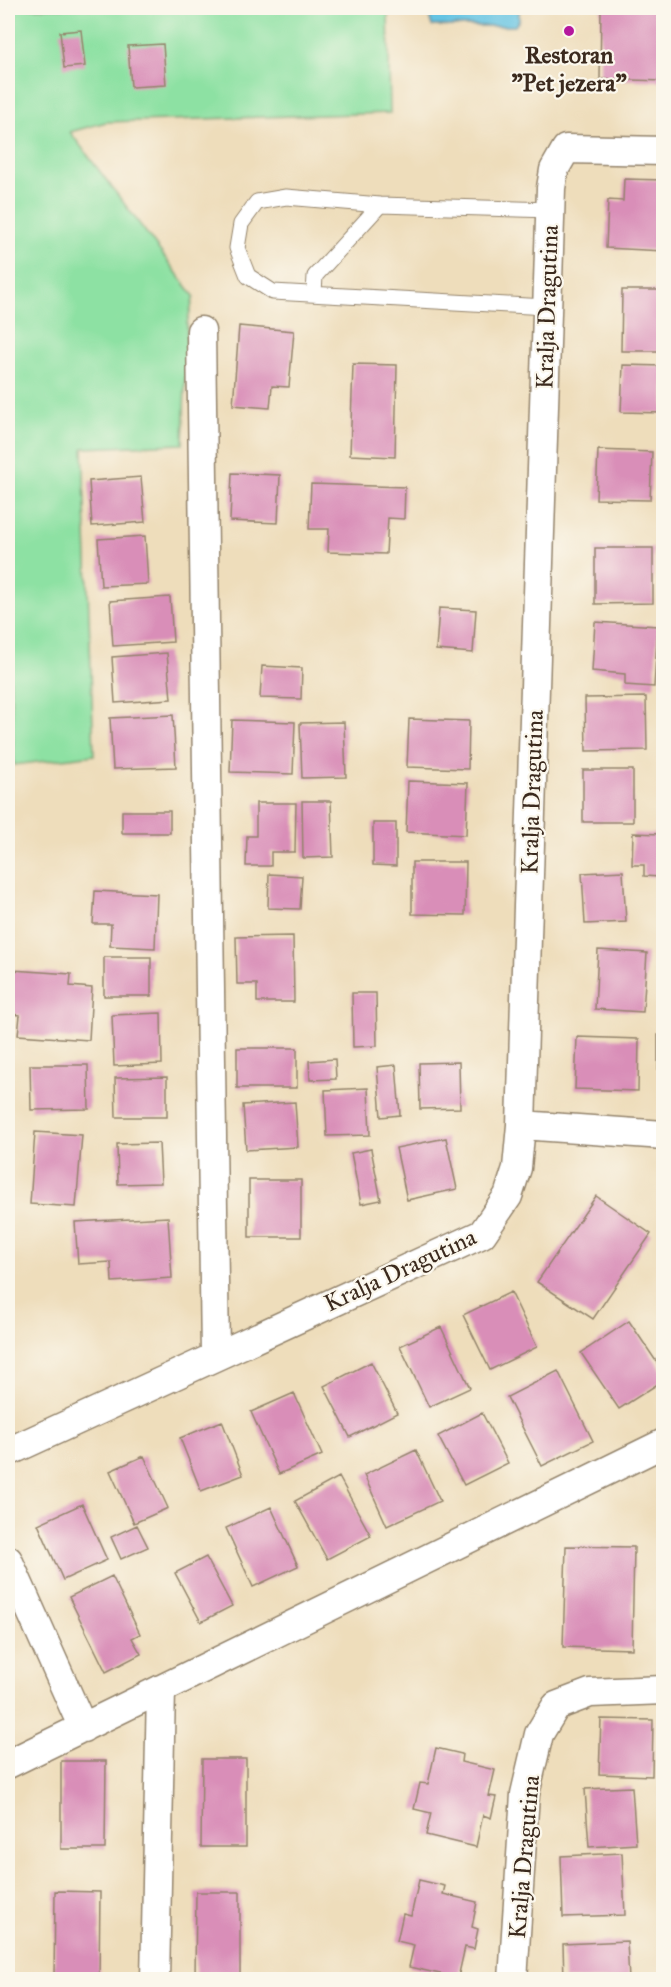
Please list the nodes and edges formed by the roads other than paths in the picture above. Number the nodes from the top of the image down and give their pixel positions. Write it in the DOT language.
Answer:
graph roads {
  1 [pos="663,151"];
  2 [pos="380,205"];
  3 [pos="551,210"];
  4 [pos="314,293"];
  5 [pos="546,307"];
  6 [pos="201,331"];
  7 [pos="521,1125"];
  8 [pos="663,1135"];
  9 [pos="215,1356"];
  10 [pos="663,1443"];
  11 [pos="8,1452"];
  12 [pos="8,1560"];
  13 [pos="161,1689"];
  14 [pos="663,1690"];
  15 [pos="83,1728"];
  16 [pos="8,1764"];
  17 [pos="155,1980"];
  18 [pos="513,1980"];
  1 -- 3 [label="street, Kralja Dragutina"];
  2 -- 3 [label="lane"];
  2 -- 4 [label="lane"];
  2 -- 4 [label="lane"];
  3 -- 5 [label="street, Kralja Dragutina"];
  4 -- 5 [label="lane"];
  5 -- 7 [label="street, Kralja Dragutina"];
  6 -- 9 [label="street"];
  7 -- 8 [label="street"];
  7 -- 9 [label="street, Kralja Dragutina"];
  9 -- 11 [label="street, Kralja Dragutina"];
  10 -- 13 [label="street"];
  12 -- 15 [label="street"];
  13 -- 15 [label="street"];
  13 -- 17 [label="street"];
  14 -- 18 [label="street, Kralja Dragutina"];
  15 -- 16 [label="street"];
}
